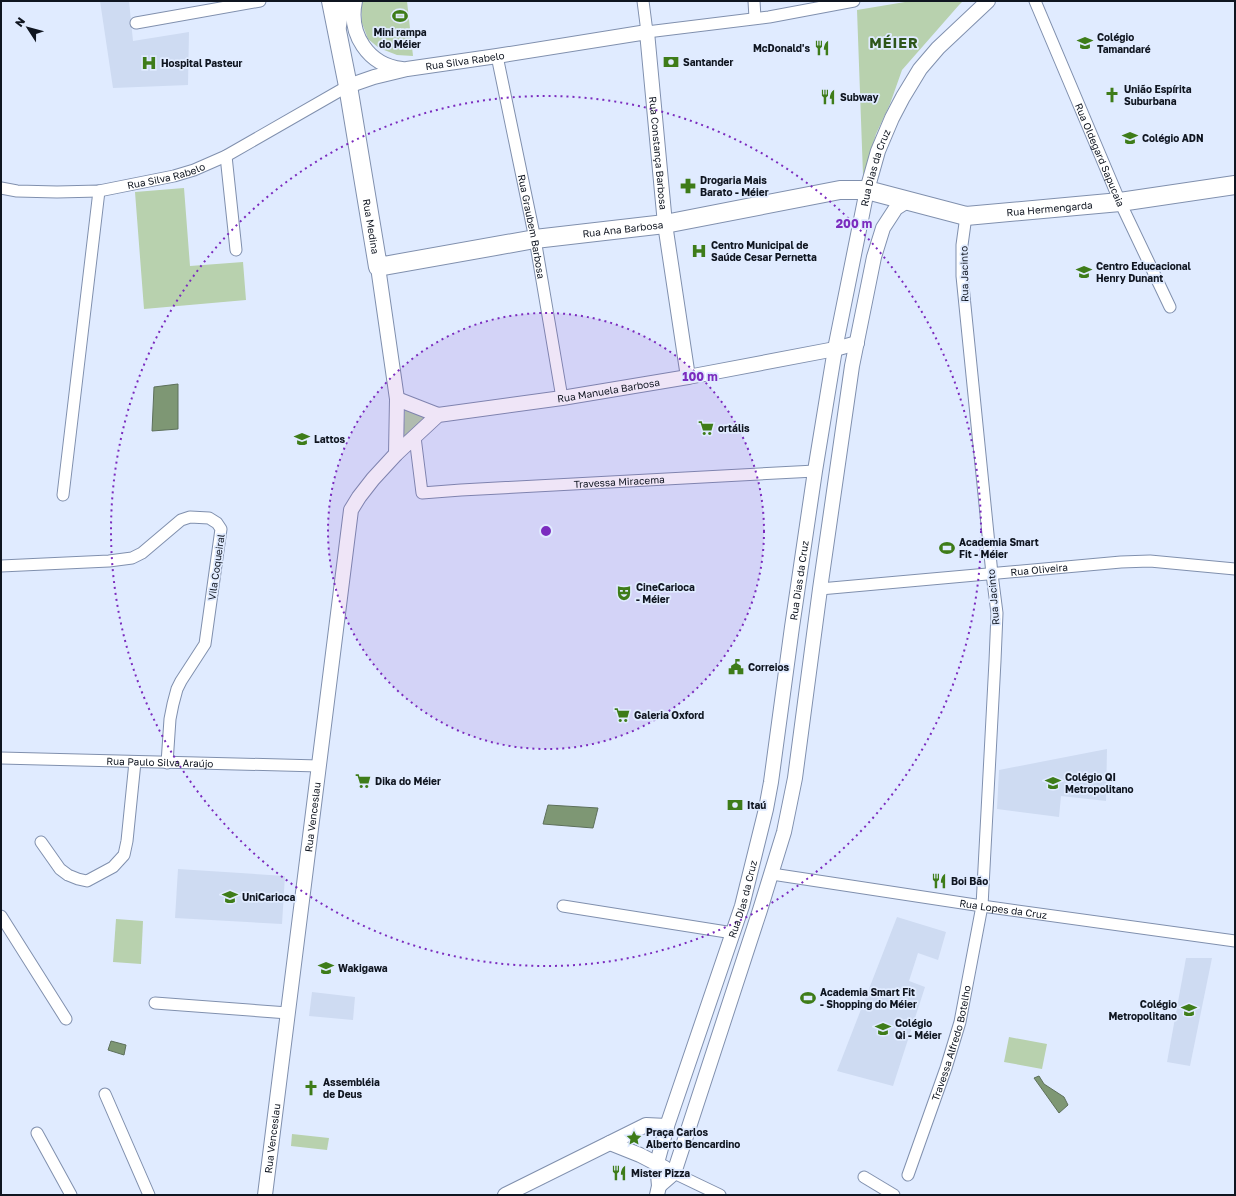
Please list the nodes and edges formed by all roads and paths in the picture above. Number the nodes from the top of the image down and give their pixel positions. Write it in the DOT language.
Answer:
graph roads {
  1 [pos="260,1"];
  2 [pos="331,1"];
  3 [pos="343,1"];
  4 [pos="355,1"];
  5 [pos="643,1"];
  6 [pos="754,1"];
  7 [pos="854,1"];
  8 [pos="988,1"];
  9 [pos="1035,1"];
  10 [pos="755,18"];
  11 [pos="136,23"];
  12 [pos="647,32"];
  13 [pos="339,40"];
  14 [pos="497,56"];
  15 [pos="407,69"];
  16 [pos="348,86"];
  17 [pos="226,156"];
  18 [pos="1235,185"];
  19 [pos="1,188"];
  20 [pos="867,190"];
  21 [pos="99,191"];
  22 [pos="907,201"];
  23 [pos="1120,202"];
  24 [pos="966,216"];
  25 [pos="666,224"];
  26 [pos="535,239"];
  27 [pos="236,250"];
  28 [pos="378,267"];
  29 [pos="1170,307"];
  30 [pos="857,343"];
  31 [pos="835,349"];
  32 [pos="688,377"];
  33 [pos="562,398"];
  34 [pos="397,399"];
  35 [pos="438,415"];
  36 [pos="415,437"];
  37 [pos="396,454"];
  38 [pos="815,470"];
  39 [pos="63,495"];
  40 [pos="1,566"];
  41 [pos="1235,569"];
  42 [pos="992,574"];
  43 [pos="820,589"];
  44 [pos="1,758"];
  45 [pos="135,762"];
  46 [pos="167,763"];
  47 [pos="319,766"];
  48 [pos="41,842"];
  49 [pos="772,874"];
  50 [pos="563,906"];
  51 [pos="982,906"];
  52 [pos="1,916"];
  53 [pos="733,933"];
  54 [pos="1235,940"];
  55 [pos="155,1003"];
  56 [pos="288,1013"];
  57 [pos="66,1019"];
  58 [pos="105,1094"];
  59 [pos="667,1126"];
  60 [pos="37,1133"];
  61 [pos="610,1143"];
  62 [pos="657,1163"];
  63 [pos="674,1173"];
  64 [pos="908,1175"];
  65 [pos="864,1178"];
  66 [pos="658,1191"];
  67 [pos="71,1195"];
  68 [pos="149,1195"];
  69 [pos="265,1195"];
  70 [pos="505,1195"];
  71 [pos="720,1195"];
  72 [pos="894,1195"];
  1 -- 11 [label="street"];
  2 -- 13 [label="main road, Rua Medina"];
  3 -- 13 [label="street"];
  4 -- 15 [label="street"];
  5 -- 12 [label="street, Rua Constança Barbosa"];
  6 -- 10 [label="street"];
  7 -- 10 [label="street, Rua Silva Rabelo"];
  8 -- 20 [label="street, Rua Dias da Cruz"];
  9 -- 23 [label="street, Rua Oldegard Sapucaia"];
  10 -- 12 [label="street, Rua Silva Rabelo"];
  12 -- 14 [label="street, Rua Silva Rabelo"];
  12 -- 25 [label="street, Rua Constança Barbosa"];
  13 -- 16 [label="main road, Rua Medina"];
  14 -- 15 [label="street, Rua Silva Rabelo"];
  14 -- 26 [label="street, Rua Graubem Barbosa"];
  15 -- 16 [label="street, Rua Silva Rabelo"];
  16 -- 17 [label="street, Rua Silva Rabelo"];
  16 -- 28 [label="main road, Rua Medina"];
  17 -- 21 [label="street, Rua Silva Rabelo"];
  17 -- 27 [label="street"];
  18 -- 23 [label="main road, Rua Hermengarda"];
  19 -- 21 [label="street, Rua Silva Rabelo"];
  20 -- 22 [label="main road, Rua Hermengarda"];
  20 -- 25 [label="main road, Rua Ana Barbosa"];
  20 -- 31 [label="street, Rua Dias da Cruz"];
  21 -- 39 [label="street"];
  22 -- 24 [label="main road, Rua Hermengarda"];
  22 -- 30 [label="street, Rua Dias da Cruz"];
  23 -- 24 [label="main road, Rua Hermengarda"];
  23 -- 29 [label="street, Rua Oldegard Sapucaia"];
  24 -- 42 [label="street, Rua Jacinto"];
  25 -- 26 [label="main road, Rua Ana Barbosa"];
  25 -- 32 [label="street, Rua Constança Barbosa"];
  26 -- 28 [label="main road, Rua Ana Barbosa"];
  26 -- 33 [label="street, Rua Graubem Barbosa"];
  28 -- 34 [label="street, Rua Medina"];
  30 -- 31 [label="street, Rua Manuela Barbosa"];
  30 -- 43 [label="street, Rua Dias da Cruz"];
  31 -- 32 [label="street, Rua Manuela Barbosa"];
  31 -- 38 [label="street, Rua Dias da Cruz"];
  32 -- 33 [label="street, Rua Manuela Barbosa"];
  33 -- 35 [label="street, Rua Manuela Barbosa"];
  34 -- 35 [label="street"];
  34 -- 37 [label="street, Rua Medina"];
  35 -- 36 [label="street"];
  36 -- 37 [label="street"];
  36 -- 38 [label="street, Travessa Miracema"];
  37 -- 47 [label="street, Rua Venceslau"];
  38 -- 53 [label="street, Rua Dias da Cruz"];
  40 -- 46 [label="street, Vila Coqueiral"];
  41 -- 42 [label="street, Rua Oliveira"];
  42 -- 43 [label="street, Rua Oliveira"];
  42 -- 51 [label="street, Rua Jacinto"];
  43 -- 49 [label="street, Rua Dias da Cruz"];
  44 -- 45 [label="street, Rua Paulo Silva Araújo"];
  45 -- 46 [label="street, Rua Paulo Silva Araújo"];
  45 -- 48 [label="street"];
  46 -- 47 [label="street, Rua Paulo Silva Araújo"];
  47 -- 56 [label="street, Rua Venceslau"];
  49 -- 51 [label="street, Rua Lopes da Cruz"];
  49 -- 63 [label="street, Rua Dias da Cruz"];
  50 -- 53 [label="street"];
  51 -- 54 [label="street, Rua Lopes da Cruz"];
  51 -- 64 [label="street, Travessa Alfredo Botelho"];
  52 -- 57 [label="street"];
  53 -- 59 [label="street, Rua Dias da Cruz"];
  55 -- 56 [label="street"];
  56 -- 69 [label="street, Rua Venceslau"];
  58 -- 68 [label="street"];
  59 -- 61 [label="street"];
  59 -- 62 [label="street, Rua Dias da Cruz"];
  60 -- 67 [label="street"];
  61 -- 62 [label="street"];
  61 -- 70 [label="street"];
  62 -- 63 [label="street"];
  62 -- 66 [label="street, Rua Dias da Cruz"];
  63 -- 66 [label="street, Rua Dias da Cruz"];
  63 -- 71 [label="street"];
  65 -- 72 [label="street"];
}
